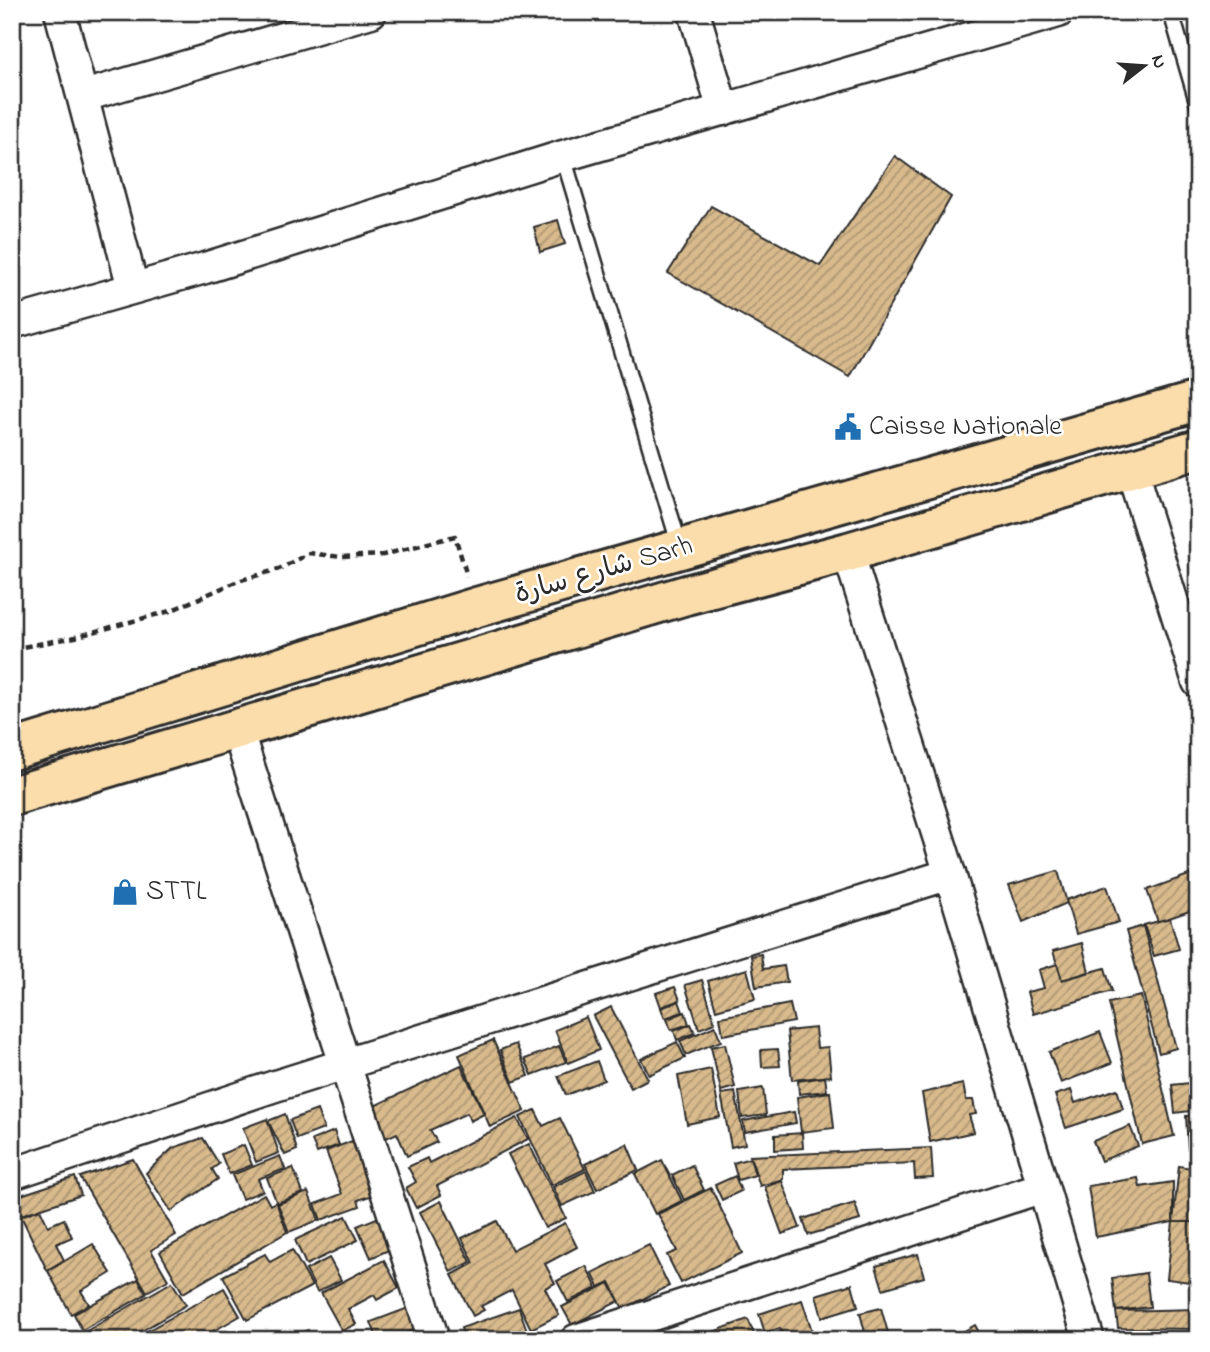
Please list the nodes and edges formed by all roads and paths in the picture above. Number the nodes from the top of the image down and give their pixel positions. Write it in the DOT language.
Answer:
graph roads {
  1 [pos="60,12"];
  2 [pos="371,12"];
  3 [pos="694,12"];
  4 [pos="1171,12"];
  5 [pos="1051,13"];
  6 [pos="84,96"];
  7 [pos="1198,106"];
  8 [pos="723,110"];
  9 [pos="563,156"];
  10 [pos="133,288"];
  11 [pos="12,323"];
  12 [pos="1198,401"];
  13 [pos="1198,449"];
  14 [pos="1131,469"];
  15 [pos="681,550"];
  16 [pos="848,552"];
  17 [pos="477,607"];
  18 [pos="12,649"];
  19 [pos="1198,682"];
  20 [pos="237,729"];
  21 [pos="12,750"];
  22 [pos="12,796"];
  23 [pos="950,874"];
  24 [pos="346,1064"];
  25 [pos="12,1174"];
  26 [pos="1043,1187"];
  27 [pos="434,1340"];
  28 [pos="576,1340"];
  29 [pos="1089,1340"];
  1 -- 6 [label="street"];
  2 -- 6 [label="street"];
  3 -- 8 [label="street"];
  4 -- 7 [label="lane"];
  5 -- 8 [label="street"];
  6 -- 10 [label="street"];
  8 -- 9 [label="street"];
  9 -- 10 [label="street"];
  9 -- 15 [label="lane"];
  10 -- 11 [label="street"];
  12 -- 15 [label="highway, شارع سارة Sarh"];
  13 -- 14 [label="highway, شارع سارة Sarh"];
  14 -- 16 [label="highway, شارع سارة Sarh"];
  14 -- 19 [label="street"];
  15 -- 17 [label="highway, شارع سارة Sarh"];
  16 -- 20 [label="highway, شارع سارة Sarh"];
  16 -- 23 [label="street"];
  17 -- 18 [label="path"];
  17 -- 21 [label="highway, شارع سارة Sarh"];
  20 -- 22 [label="highway, شارع سارة Sarh"];
  20 -- 24 [label="street"];
  23 -- 24 [label="street"];
  23 -- 26 [label="street"];
  24 -- 25 [label="street"];
  24 -- 27 [label="street"];
  26 -- 28 [label="street"];
  26 -- 29 [label="street"];
}
